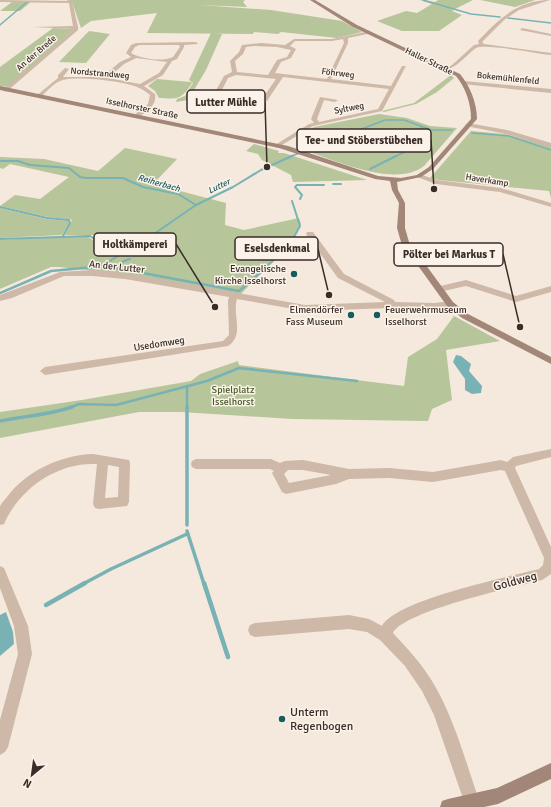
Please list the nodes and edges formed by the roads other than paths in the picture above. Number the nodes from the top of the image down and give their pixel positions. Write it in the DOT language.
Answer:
graph roads {
  1 [pos="312,0"];
  2 [pos="548,0"];
  3 [pos="0,1"];
  4 [pos="35,27"];
  5 [pos="76,28"];
  6 [pos="370,32"];
  7 [pos="531,32"];
  8 [pos="551,35"];
  9 [pos="344,38"];
  10 [pos="196,43"];
  11 [pos="181,44"];
  12 [pos="482,45"];
  13 [pos="287,46"];
  14 [pos="551,54"];
  15 [pos="134,57"];
  16 [pos="170,60"];
  17 [pos="404,67"];
  18 [pos="67,69"];
  19 [pos="446,69"];
  20 [pos="235,73"];
  21 [pos="271,75"];
  22 [pos="280,76"];
  23 [pos="61,79"];
  24 [pos="103,79"];
  25 [pos="329,79"];
  26 [pos="464,83"];
  27 [pos="141,86"];
  28 [pos="392,88"];
  29 [pos="3,89"];
  30 [pos="551,91"];
  31 [pos="39,96"];
  32 [pos="335,100"];
  33 [pos="136,116"];
  34 [pos="317,123"];
  35 [pos="468,125"];
  36 [pos="551,145"];
  37 [pos="279,146"];
  38 [pos="419,176"];
  39 [pos="393,180"];
  40 [pos="551,205"];
  41 [pos="310,234"];
  42 [pos="439,289"];
  43 [pos="551,289"];
  44 [pos="234,296"];
  45 [pos="0,298"];
  46 [pos="450,304"];
  47 [pos="392,305"];
  48 [pos="551,361"];
  49 [pos="44,371"];
  50 [pos="551,453"];
  51 [pos="103,460"];
  52 [pos="196,464"];
  53 [pos="509,467"];
  54 [pos="281,468"];
  55 [pos="349,474"];
  56 [pos="0,520"];
  57 [pos="0,572"];
  58 [pos="255,630"];
  59 [pos="385,635"];
  60 [pos="0,748"];
  61 [pos="551,771"];
  62 [pos="472,803"];
  63 [pos="448,807"];
  1 -- 6 [label="street, Haller Straße"];
  2 -- 12 [label="street"];
  3 -- 5 [label="street"];
  4 -- 5 [label="street"];
  5 -- 29 [label="street, An der Brede"];
  6 -- 9 [label="street"];
  6 -- 19 [label="street, Haller Straße"];
  7 -- 8 [label="street"];
  9 -- 13 [label="street"];
  9 -- 25 [label="street"];
  10 -- 11 [label="street"];
  11 -- 15 [label="street"];
  11 -- 16 [label="street"];
  12 -- 14 [label="street"];
  12 -- 19 [label="street"];
  13 -- 20 [label="street"];
  13 -- 21 [label="street"];
  15 -- 16 [label="street"];
  15 -- 24 [label="street"];
  16 -- 27 [label="street"];
  17 -- 28 [label="street, Syltweg"];
  18 -- 23 [label="street, Nordstrandweg"];
  19 -- 26 [label="street, Haller Straße"];
  20 -- 21 [label="street, Föhrweg"];
  20 -- 22 [label="street"];
  21 -- 22 [label="street, Föhrweg"];
  22 -- 25 [label="street, Föhrweg"];
  23 -- 24 [label="street, Nordstrandweg"];
  23 -- 31 [label="street, Nordstrandweg"];
  24 -- 27 [label="street, Nordstrandweg"];
  25 -- 28 [label="street, Föhrweg"];
  26 -- 30 [label="street, Bokemühlenfeld"];
  26 -- 35 [label="street"];
  27 -- 33 [label="street, Nordstrandweg"];
  28 -- 34 [label="street, Syltweg"];
  29 -- 31 [label="street, Isselhorster Straße"];
  31 -- 33 [label="street, Isselhorster Straße"];
  32 -- 34 [label="street"];
  33 -- 37 [label="street, Isselhorster Straße"];
  34 -- 37 [label="street, Syltweg"];
  35 -- 36 [label="street"];
  35 -- 38 [label="street"];
  37 -- 39 [label="street, Isselhorster Straße"];
  38 -- 39 [label="street"];
  38 -- 40 [label="street, Haverkamp"];
  39 -- 42 [label="street"];
  41 -- 47 [label="street"];
  42 -- 43 [label="street"];
  42 -- 46 [label="street"];
  44 -- 45 [label="street, An der Lutter"];
  44 -- 47 [label="street, An der Lutter"];
  44 -- 49 [label="street, Usedomweg"];
  46 -- 47 [label="street, An der Lutter"];
  46 -- 48 [label="street"];
  50 -- 53 [label="street"];
  51 -- 56 [label="street"];
  52 -- 54 [label="street"];
  53 -- 55 [label="street"];
  53 -- 59 [label="street, Goldweg"];
  54 -- 55 [label="street"];
  54 -- 55 [label="street"];
  57 -- 60 [label="street"];
  58 -- 59 [label="street"];
  59 -- 62 [label="street"];
  61 -- 62 [label="street"];
  62 -- 63 [label="street"];
}
